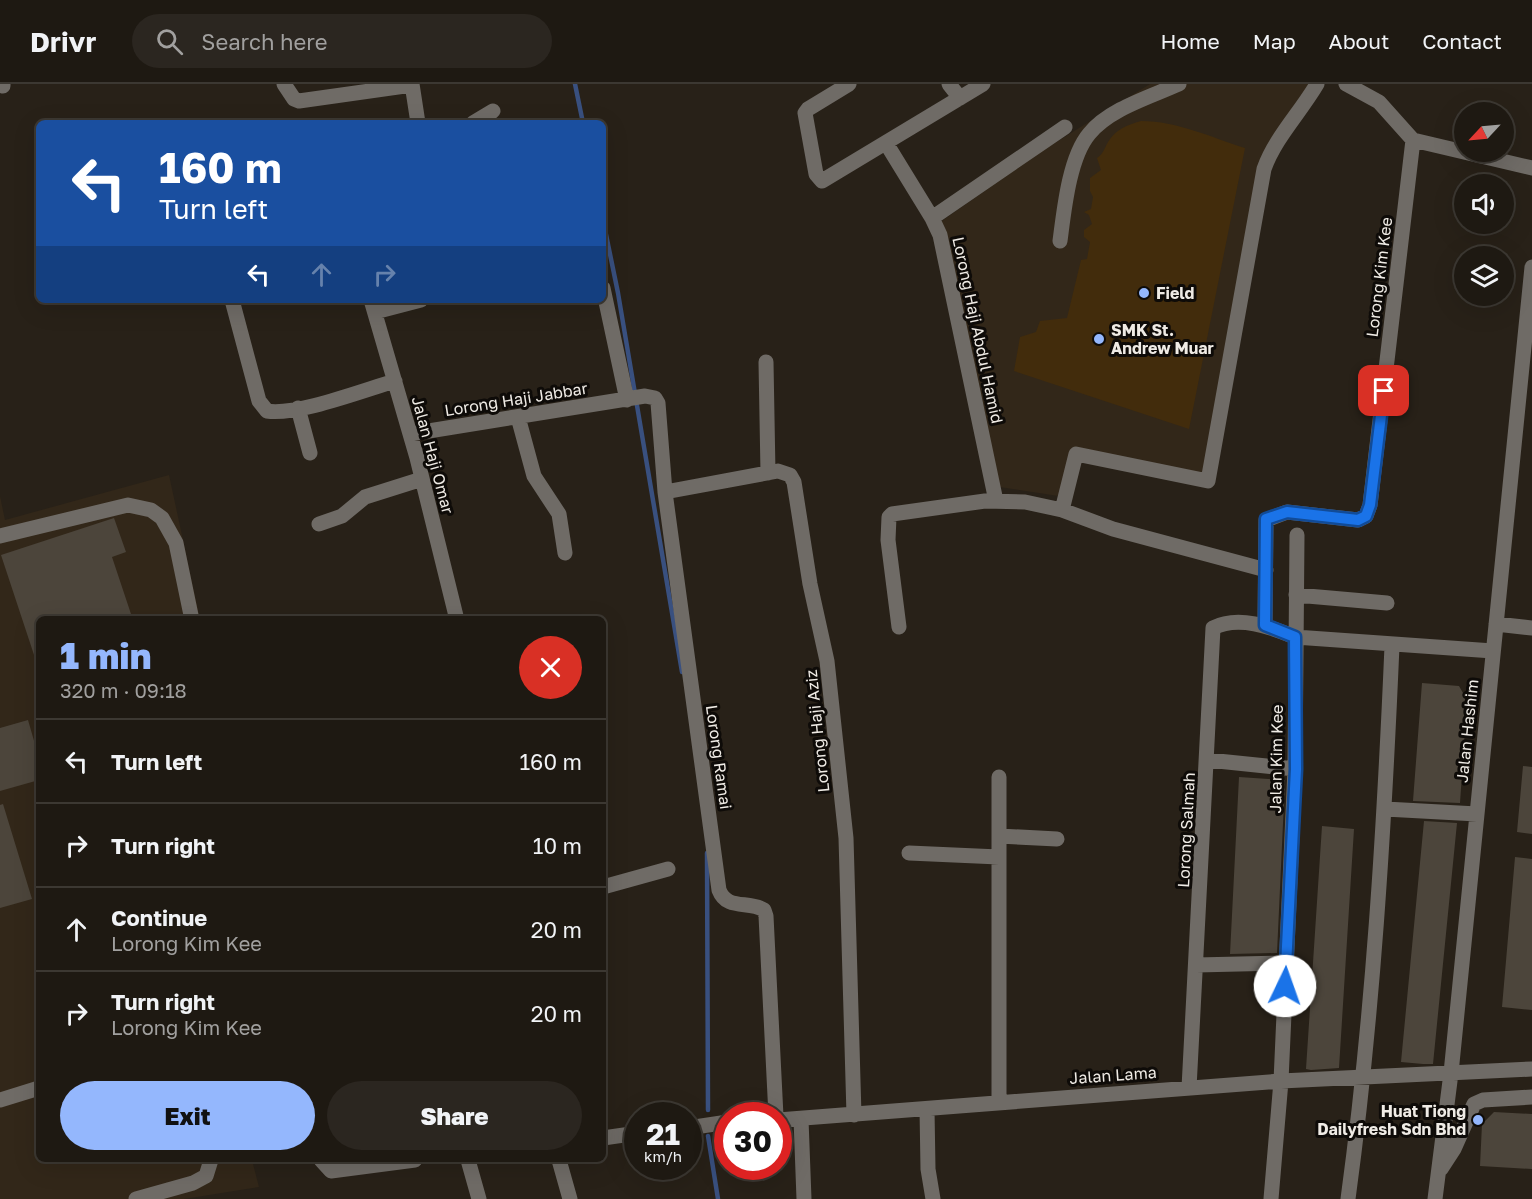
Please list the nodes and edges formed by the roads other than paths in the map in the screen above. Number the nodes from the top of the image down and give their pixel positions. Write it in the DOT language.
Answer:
graph roads {
  1 [pos="284,84"];
  2 [pos="849,84"];
  3 [pos="950,84"];
  4 [pos="983,84"];
  5 [pos="1179,84"];
  6 [pos="1317,84"];
  7 [pos="1346,84"];
  8 [pos="1376,84"];
  9 [pos="412,85"];
  10 [pos="960,98"];
  11 [pos="1379,102"];
  12 [pos="493,111"];
  13 [pos="418,120"];
  14 [pos="478,120"];
  15 [pos="1065,127"];
  16 [pos="1413,140"];
  17 [pos="886,143"];
  18 [pos="1532,168"];
  19 [pos="932,218"];
  20 [pos="1060,241"];
  21 [pos="1532,267"];
  22 [pos="606,298"];
  23 [pos="233,303"];
  24 [pos="397,303"];
  25 [pos="373,306"];
  26 [pos="766,362"];
  27 [pos="395,381"];
  28 [pos="636,398"];
  29 [pos="298,408"];
  30 [pos="518,417"];
  31 [pos="410,434"];
  32 [pos="310,453"];
  33 [pos="768,473"];
  34 [pos="422,479"];
  35 [pos="665,492"];
  36 [pos="996,501"];
  37 [pos="1062,510"];
  38 [pos="319,524"];
  39 [pos="1297,535"];
  40 [pos="0,536"];
  41 [pos="565,554"];
  42 [pos="1266,570"];
  43 [pos="1296,596"];
  44 [pos="1387,603"];
  45 [pos="191,616"];
  46 [pos="456,616"];
  47 [pos="1496,624"];
  48 [pos="1265,625"];
  49 [pos="899,627"];
  50 [pos="1532,628"];
  51 [pos="1295,637"];
  52 [pos="1392,646"];
  53 [pos="1493,651"];
  54 [pos="1208,760"];
  55 [pos="1296,769"];
  56 [pos="999,777"];
  57 [pos="1385,809"];
  58 [pos="1477,814"];
  59 [pos="999,836"];
  60 [pos="1057,838"];
  61 [pos="909,853"];
  62 [pos="999,857"];
  63 [pos="668,868"];
  64 [pos="606,886"];
  65 [pos="1286,963"];
  66 [pos="1196,965"];
  67 [pos="1532,1069"];
  68 [pos="1451,1073"];
  69 [pos="1365,1076"];
  70 [pos="1281,1081"];
  71 [pos="1189,1088"];
  72 [pos="36,1089"];
  73 [pos="1532,1097"];
  74 [pos="0,1100"];
  75 [pos="775,1102"];
  76 [pos="999,1102"];
  77 [pos="927,1108"];
  78 [pos="854,1115"];
  79 [pos="792,1119"];
  80 [pos="801,1119"];
  81 [pos="624,1135"];
  82 [pos="606,1138"];
  83 [pos="210,1162"];
  84 [pos="323,1162"];
  85 [pos="400,1162"];
  86 [pos="469,1162"];
  87 [pos="560,1162"];
  88 [pos="1439,1171"];
  89 [pos="136,1199"];
  90 [pos="479,1199"];
  91 [pos="570,1199"];
  92 [pos="804,1199"];
  93 [pos="933,1199"];
  94 [pos="1271,1199"];
  95 [pos="1348,1199"];
  96 [pos="1436,1199"];
  1 -- 9 [label="street"];
  2 -- 17 [label="street"];
  3 -- 10 [label="street"];
  4 -- 10 [label="street"];
  5 -- 20 [label="street"];
  6 -- 37 [label="street"];
  7 -- 11 [label="street"];
  8 -- 11 [label="street"];
  9 -- 13 [label="street"];
  10 -- 17 [label="street"];
  11 -- 16 [label="street"];
  12 -- 14 [label="street"];
  15 -- 19 [label="street"];
  16 -- 18 [label="street"];
  16 -- 42 [label="street, Lorong Kim Kee"];
  17 -- 19 [label="street, Lorong Haji Abdul Hamid"];
  19 -- 36 [label="street, Lorong Haji Abdul Hamid"];
  21 -- 47 [label="street, Jalan Hashim"];
  22 -- 28 [label="street"];
  23 -- 29 [label="street"];
  24 -- 25 [label="street"];
  25 -- 27 [label="street, Jalan Haji Omar"];
  26 -- 33 [label="street"];
  27 -- 29 [label="street"];
  27 -- 31 [label="street, Jalan Haji Omar"];
  28 -- 30 [label="street, Lorong Haji Jabbar"];
  28 -- 35 [label="street, Lorong Ramai"];
  29 -- 32 [label="street"];
  30 -- 31 [label="street, Lorong Haji Jabbar"];
  30 -- 41 [label="street"];
  31 -- 34 [label="street, Jalan Haji Omar"];
  33 -- 35 [label="street, Lorong Haji Aziz"];
  33 -- 78 [label="street, Lorong Haji Aziz"];
  34 -- 38 [label="street"];
  34 -- 46 [label="street, Jalan Haji Omar"];
  35 -- 75 [label="street, Lorong Ramai"];
  36 -- 37 [label="street"];
  36 -- 49 [label="street"];
  37 -- 42 [label="street"];
  39 -- 43 [label="street, Jalan Kim Kee"];
  40 -- 45 [label="street"];
  42 -- 48 [label="street"];
  43 -- 44 [label="street"];
  43 -- 51 [label="street, Jalan Kim Kee"];
  47 -- 50 [label="street"];
  47 -- 53 [label="street, Jalan Hashim"];
  48 -- 51 [label="street"];
  48 -- 54 [label="street, Lorong Salmah"];
  51 -- 52 [label="street"];
  51 -- 55 [label="street, Jalan Kim Kee"];
  52 -- 53 [label="street"];
  52 -- 57 [label="street"];
  53 -- 58 [label="street, Jalan Hashim"];
  54 -- 55 [label="street"];
  54 -- 66 [label="street, Lorong Salmah"];
  55 -- 65 [label="street, Jalan Kim Kee"];
  56 -- 59 [label="street"];
  57 -- 58 [label="street"];
  57 -- 69 [label="street"];
  58 -- 68 [label="street, Jalan Hashim"];
  59 -- 60 [label="street"];
  59 -- 62 [label="street"];
  61 -- 62 [label="street"];
  62 -- 76 [label="street"];
  63 -- 64 [label="street"];
  65 -- 66 [label="street"];
  65 -- 70 [label="street, Jalan Kim Kee"];
  66 -- 71 [label="street, Lorong Salmah"];
  67 -- 68 [label="street, Jalan Lama"];
  68 -- 69 [label="street, Jalan Lama"];
  68 -- 88 [label="street, Jalan Hashim"];
  69 -- 70 [label="street, Jalan Lama"];
  69 -- 95 [label="street"];
  70 -- 71 [label="street, Jalan Lama"];
  70 -- 94 [label="street, Jalan Kim Kee"];
  71 -- 76 [label="street, Jalan Lama"];
  72 -- 74 [label="street"];
  73 -- 88 [label="street"];
  76 -- 77 [label="street, Jalan Lama"];
  77 -- 78 [label="street, Jalan Lama"];
  77 -- 93 [label="street"];
  78 -- 80 [label="street, Jalan Lama"];
  79 -- 80 [label="street, Jalan Lama"];
  80 -- 92 [label="street"];
  81 -- 82 [label="street"];
  83 -- 89 [label="street"];
  84 -- 85 [label="street"];
  86 -- 90 [label="street"];
  87 -- 91 [label="street"];
  88 -- 96 [label="street, Jalan Hashim"];
}
